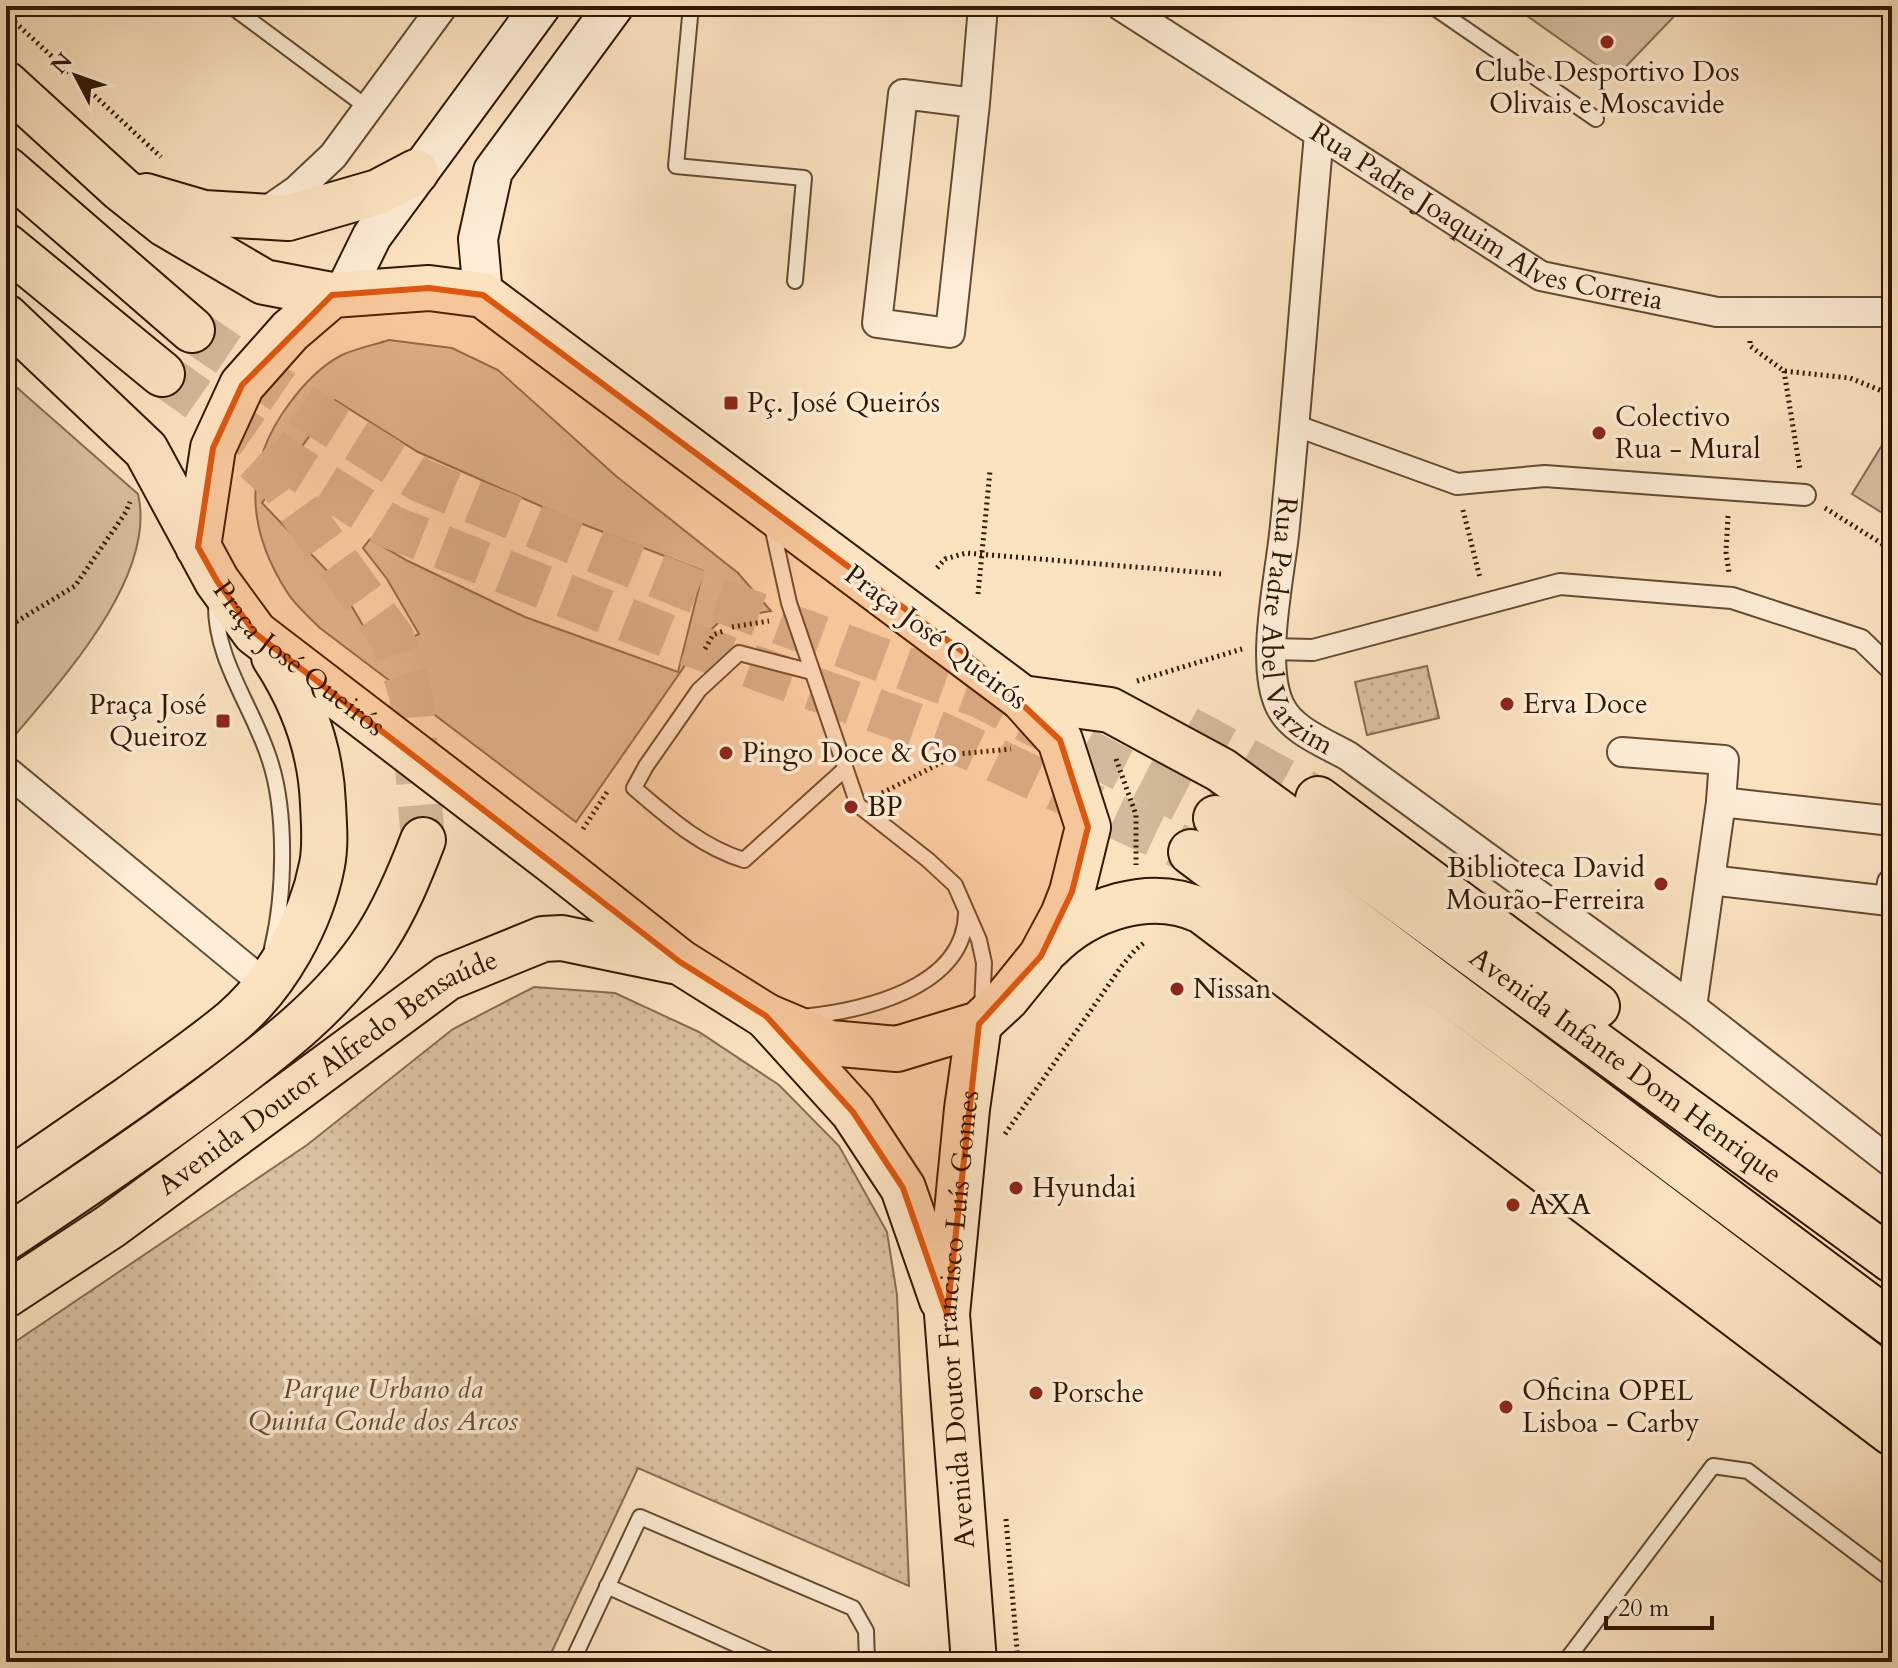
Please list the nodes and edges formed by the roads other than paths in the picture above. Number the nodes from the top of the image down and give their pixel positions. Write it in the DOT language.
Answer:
graph roads {
  1 [pos="231,6"];
  2 [pos="443,6"];
  3 [pos="541,6"];
  4 [pos="614,6"];
  5 [pos="691,6"];
  6 [pos="983,6"];
  7 [pos="1121,6"];
  8 [pos="1432,6"];
  9 [pos="6,84"];
  10 [pos="975,103"];
  11 [pos="368,108"];
  12 [pos="1596,119"];
  13 [pos="1319,135"];
  14 [pos="6,169"];
  15 [pos="416,172"];
  16 [pos="121,189"];
  17 [pos="260,216"];
  18 [pos="6,246"];
  19 [pos="795,281"];
  20 [pos="338,294"];
  21 [pos="483,295"];
  22 [pos="1892,312"];
  23 [pos="6,317"];
  24 [pos="192,330"];
  25 [pos="162,374"];
  26 [pos="1294,425"];
  27 [pos="1805,495"];
  28 [pos="768,509"];
  29 [pos="208,564"];
  30 [pos="255,633"];
  31 [pos="1271,649"];
  32 [pos="1892,670"];
  33 [pos="812,672"];
  34 [pos="1022,698"];
  35 [pos="1622,752"];
  36 [pos="845,769"];
  37 [pos="9,773"];
  38 [pos="1318,799"];
  39 [pos="1721,802"];
  40 [pos="1892,821"];
  41 [pos="423,840"];
  42 [pos="1710,880"];
  43 [pos="1892,883"];
  44 [pos="955,885"];
  45 [pos="1041,956"];
  46 [pos="680,962"];
  47 [pos="266,985"];
  48 [pos="1692,1007"];
  49 [pos="766,1016"];
  50 [pos="979,1024"];
  51 [pos="1892,1163"];
  52 [pos="6,1183"];
  53 [pos="1892,1236"];
  54 [pos="6,1238"];
  55 [pos="1892,1260"];
  56 [pos="6,1295"];
  57 [pos="947,1314"];
  58 [pos="1892,1324"];
  59 [pos="1892,1382"];
  60 [pos="1892,1433"];
  61 [pos="1892,1580"];
  62 [pos="607,1586"];
  63 [pos="578,1660"];
  64 [pos="775,1662"];
  65 [pos="867,1662"];
  66 [pos="974,1662"];
  67 [pos="1565,1662"];
  1 -- 11 [label="lane"];
  2 -- 11 [label="street"];
  3 -- 15 [label="main road"];
  4 -- 21 [label="main road"];
  5 -- 19 [label="lane"];
  6 -- 10 [label="street"];
  7 -- 13 [label="street, Rua Padre Joaquim Alves Correia"];
  8 -- 12 [label="lane"];
  9 -- 16 [label="main road"];
  10 -- 10 [label="street"];
  11 -- 17 [label="street"];
  13 -- 22 [label="street, Rua Padre Joaquim Alves Correia"];
  13 -- 26 [label="street, Rua Padre Abel Varzim"];
  14 -- 24 [label="main road"];
  15 -- 17 [label="main road"];
  15 -- 20 [label="main road"];
  16 -- 17 [label="main road"];
  16 -- 20 [label="main road"];
  18 -- 25 [label="main road"];
  20 -- 21 [label="main road, Praça José Queirós"];
  20 -- 29 [label="main road, Praça José Queirós"];
  21 -- 28 [label="main road, Praça José Queirós"];
  23 -- 29 [label="main road"];
  26 -- 27 [label="street"];
  26 -- 31 [label="street, Rua Padre Abel Varzim"];
  28 -- 33 [label="lane"];
  28 -- 34 [label="main road, Praça José Queirós"];
  29 -- 30 [label="main road, Praça José Queirós"];
  29 -- 47 [label="lane"];
  30 -- 46 [label="main road, Praça José Queirós"];
  30 -- 47 [label="main road"];
  31 -- 32 [label="street"];
  31 -- 48 [label="street, Rua Padre Abel Varzim"];
  33 -- 36 [label="lane"];
  33 -- 36 [label="lane"];
  34 -- 45 [label="main road, Praça José Queirós"];
  34 -- 55 [label="main road, Avenida Infante Dom Henrique"];
  35 -- 39 [label="street"];
  36 -- 44 [label="lane"];
  37 -- 47 [label="street"];
  38 -- 53 [label="main road"];
  39 -- 40 [label="street"];
  39 -- 42 [label="street"];
  41 -- 54 [label="main road"];
  42 -- 43 [label="street"];
  42 -- 48 [label="street"];
  44 -- 49 [label="lane"];
  44 -- 50 [label="lane"];
  45 -- 50 [label="main road, Praça José Queirós"];
  45 -- 60 [label="main road"];
  46 -- 49 [label="main road, Praça José Queirós"];
  46 -- 56 [label="main road, Avenida Doutor Alfredo Bensaúde"];
  47 -- 52 [label="main road"];
  48 -- 51 [label="street, Rua Padre Abel Varzim"];
  49 -- 50 [label="main road, Praça José Queirós"];
  49 -- 57 [label="main road"];
  50 -- 57 [label="main road, Avenida Doutor Francisco Luís Gomes"];
  57 -- 66 [label="main road, Avenida Doutor Francisco Luís Gomes"];
  58 -- 59 [label="main road, Avenida Infante Dom Henrique"];
  61 -- 67 [label="lane"];
  62 -- 63 [label="lane"];
  62 -- 64 [label="lane"];
  62 -- 65 [label="lane"];
}
